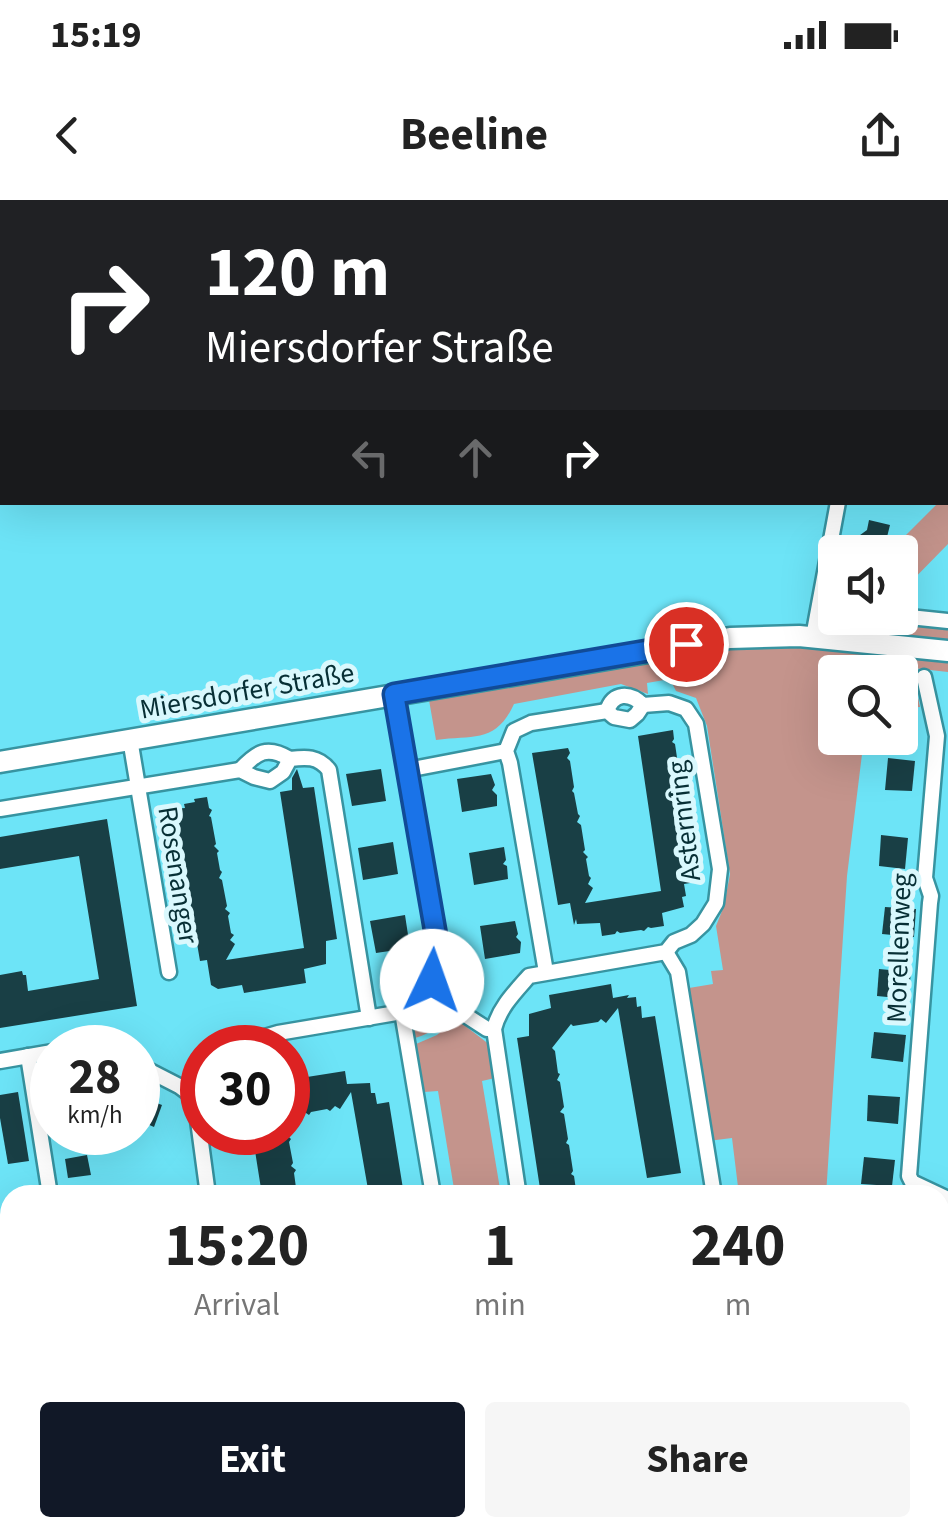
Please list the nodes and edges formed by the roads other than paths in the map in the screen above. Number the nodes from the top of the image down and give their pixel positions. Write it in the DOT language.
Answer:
graph roads {
  1 [pos="838,505"];
  2 [pos="835,535"];
  3 [pos="918,618"];
  4 [pos="818,620"];
  5 [pos="948,621"];
  6 [pos="806,637"];
  7 [pos="948,651"];
  8 [pos="924,678"];
  9 [pos="394,694"];
  10 [pos="130,740"];
  11 [pos="506,751"];
  12 [pos="290,760"];
  13 [pos="0,762"];
  14 [pos="240,770"];
  15 [pos="407,770"];
  16 [pos="138,786"];
  17 [pos="0,809"];
  18 [pos="948,895"];
  19 [pos="931,896"];
  20 [pos="666,952"];
  21 [pos="168,972"];
  22 [pos="546,972"];
  23 [pos="428,991"];
  24 [pos="402,1012"];
  25 [pos="370,1018"];
  26 [pos="310,1028"];
  27 [pos="494,1029"];
  28 [pos="28,1056"];
  29 [pos="0,1061"];
  30 [pos="204,1155"];
  31 [pos="48,1185"];
  32 [pos="207,1185"];
  33 [pos="431,1185"];
  34 [pos="518,1185"];
  35 [pos="712,1185"];
  36 [pos="919,1185"];
  1 -- 2 [label="street"];
  3 -- 5 [label="street"];
  4 -- 6 [label="street"];
  6 -- 7 [label="street, Miersdorfer Straße"];
  6 -- 9 [label="street, Miersdorfer Straße"];
  8 -- 19 [label="street, Morellenweg"];
  9 -- 10 [label="street, Miersdorfer Straße"];
  9 -- 15 [label="street"];
  10 -- 13 [label="street, Miersdorfer Straße"];
  10 -- 16 [label="street, Rosenanger"];
  11 -- 15 [label="street, Asternring"];
  11 -- 20 [label="street, Asternring"];
  11 -- 22 [label="street"];
  12 -- 14 [label="street"];
  12 -- 14 [label="street"];
  12 -- 25 [label="street"];
  14 -- 16 [label="street"];
  15 -- 23 [label="street"];
  16 -- 17 [label="street, Rosenanger"];
  16 -- 21 [label="street, Rosenanger"];
  18 -- 19 [label="street"];
  19 -- 36 [label="street, Morellenweg"];
  20 -- 22 [label="street, Asternring"];
  20 -- 35 [label="street"];
  22 -- 27 [label="street, Asternring"];
  23 -- 24 [label="street"];
  23 -- 27 [label="street"];
  24 -- 25 [label="street"];
  24 -- 33 [label="street"];
  25 -- 26 [label="street"];
  27 -- 34 [label="street"];
  28 -- 29 [label="street"];
  28 -- 31 [label="street"];
  30 -- 32 [label="street"];
}
